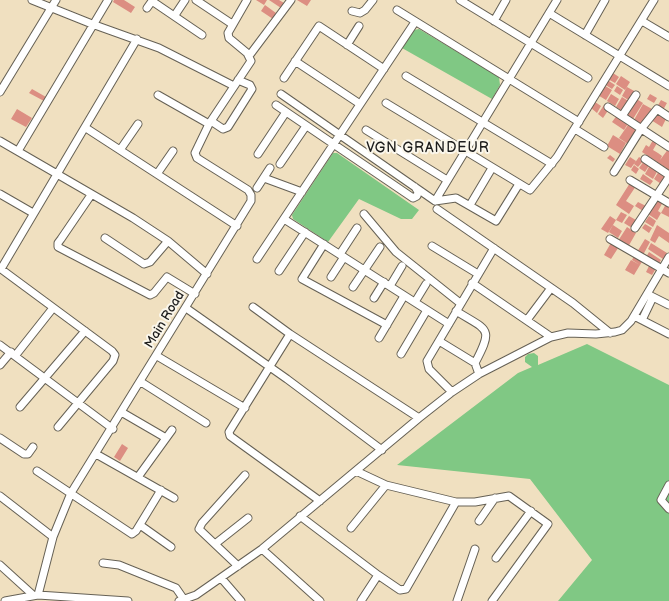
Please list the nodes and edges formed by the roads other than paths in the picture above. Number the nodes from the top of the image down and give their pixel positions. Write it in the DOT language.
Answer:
graph roads {
  1 [pos="32,0"];
  2 [pos="56,0"];
  3 [pos="108,0"];
  4 [pos="185,0"];
  5 [pos="196,0"];
  6 [pos="247,0"];
  7 [pos="291,0"];
  8 [pos="373,0"];
  9 [pos="460,0"];
  10 [pos="506,0"];
  11 [pos="557,0"];
  12 [pos="605,0"];
  13 [pos="654,0"];
  14 [pos="51,8"];
  15 [pos="147,8"];
  16 [pos="397,10"];
  17 [pos="352,11"];
  18 [pos="549,13"];
  19 [pos="175,15"];
  20 [pos="494,21"];
  21 [pos="642,21"];
  22 [pos="415,22"];
  23 [pos="92,24"];
  24 [pos="232,24"];
  25 [pos="359,26"];
  26 [pos="202,35"];
  27 [pos="585,35"];
  28 [pos="669,37"];
  29 [pos="138,39"];
  30 [pos="531,43"];
  31 [pos="347,44"];
  32 [pos="249,56"];
  33 [pos="620,56"];
  34 [pos="295,61"];
  35 [pos="384,69"];
  36 [pos="406,76"];
  37 [pos="284,78"];
  38 [pos="588,78"];
  39 [pos="509,79"];
  40 [pos="236,83"];
  41 [pos="669,86"];
  42 [pos="0,92"];
  43 [pos="280,94"];
  44 [pos="158,95"];
  45 [pos="636,95"];
  46 [pos="386,103"];
  47 [pos="360,104"];
  48 [pos="276,105"];
  49 [pos="608,107"];
  50 [pos="286,112"];
  51 [pos="622,116"];
  52 [pos="669,117"];
  53 [pos="482,122"];
  54 [pos="579,122"];
  55 [pos="210,123"];
  56 [pos="138,124"];
  57 [pos="306,126"];
  58 [pos="86,128"];
  59 [pos="641,129"];
  60 [pos="366,130"];
  61 [pos="575,130"];
  62 [pos="340,135"];
  63 [pos="0,141"];
  64 [pos="333,145"];
  65 [pos="604,147"];
  66 [pos="669,147"];
  67 [pos="120,150"];
  68 [pos="18,151"];
  69 [pos="173,151"];
  70 [pos="465,151"];
  71 [pos="258,154"];
  72 [pos="645,159"];
  73 [pos="280,164"];
  74 [pos="552,164"];
  75 [pos="270,168"];
  76 [pos="492,168"];
  77 [pos="614,172"];
  78 [pos="57,173"];
  79 [pos="157,174"];
  80 [pos="669,176"];
  81 [pos="264,178"];
  82 [pos="447,180"];
  83 [pos="630,180"];
  84 [pos="519,184"];
  85 [pos="414,187"];
  86 [pos="257,188"];
  87 [pos="302,192"];
  88 [pos="0,194"];
  89 [pos="91,195"];
  90 [pos="656,196"];
  91 [pos="435,200"];
  92 [pos="669,204"];
  93 [pos="470,205"];
  94 [pos="437,209"];
  95 [pos="33,213"];
  96 [pos="364,214"];
  97 [pos="284,219"];
  98 [pos="237,226"];
  99 [pos="357,228"];
  100 [pos="635,228"];
  101 [pos="305,232"];
  102 [pos="105,238"];
  103 [pos="610,238"];
  104 [pos="168,241"];
  105 [pos="324,244"];
  106 [pos="432,246"];
  107 [pos="380,247"];
  108 [pos="494,248"];
  109 [pos="342,256"];
  110 [pos="669,257"];
  111 [pos="257,259"];
  112 [pos="402,266"];
  113 [pos="364,270"];
  114 [pos="662,270"];
  115 [pos="279,271"];
  116 [pos="669,273"];
  117 [pos="207,274"];
  118 [pos="478,274"];
  119 [pos="331,277"];
  120 [pos="472,283"];
  121 [pos="387,284"];
  122 [pos="426,284"];
  123 [pos="353,287"];
  124 [pos="551,288"];
  125 [pos="195,294"];
  126 [pos="404,296"];
  127 [pos="650,296"];
  128 [pos="374,298"];
  129 [pos="415,302"];
  130 [pos="460,304"];
  131 [pos="669,305"];
  132 [pos="253,307"];
  133 [pos="53,308"];
  134 [pos="186,308"];
  135 [pos="427,310"];
  136 [pos="456,311"];
  137 [pos="634,316"];
  138 [pos="527,320"];
  139 [pos="642,320"];
  140 [pos="449,324"];
  141 [pos="387,325"];
  142 [pos="85,331"];
  143 [pos="610,333"];
  144 [pos="290,334"];
  145 [pos="669,334"];
  146 [pos="551,337"];
  147 [pos="379,338"];
  148 [pos="439,341"];
  149 [pos="0,345"];
  150 [pos="13,354"];
  151 [pos="401,354"];
  152 [pos="157,356"];
  153 [pos="475,363"];
  154 [pos="0,365"];
  155 [pos="270,368"];
  156 [pos="479,374"];
  157 [pos="45,378"];
  158 [pos="141,382"];
  159 [pos="452,392"];
  160 [pos="78,403"];
  161 [pos="20,407"];
  162 [pos="245,408"];
  163 [pos="122,413"];
  164 [pos="419,418"];
  165 [pos="206,423"];
  166 [pos="58,427"];
  167 [pos="113,428"];
  168 [pos="172,430"];
  169 [pos="0,438"];
  170 [pos="166,438"];
  171 [pos="33,447"];
  172 [pos="382,450"];
  173 [pos="96,454"];
  174 [pos="37,471"];
  175 [pos="356,471"];
  176 [pos="245,475"];
  177 [pos="138,478"];
  178 [pos="386,485"];
  179 [pos="669,485"];
  180 [pos="161,490"];
  181 [pos="72,493"];
  182 [pos="0,496"];
  183 [pos="174,498"];
  184 [pos="495,498"];
  185 [pos="320,501"];
  186 [pos="456,502"];
  187 [pos="669,509"];
  188 [pos="531,511"];
  189 [pos="300,516"];
  190 [pos="248,518"];
  191 [pos="479,522"];
  192 [pos="140,525"];
  193 [pos="351,528"];
  194 [pos="53,537"];
  195 [pos="215,544"];
  196 [pos="171,547"];
  197 [pos="262,549"];
  198 [pos="475,549"];
  199 [pos="496,558"];
  200 [pos="103,563"];
  201 [pos="0,565"];
  202 [pos="238,566"];
  203 [pos="378,575"];
  204 [pos="222,579"];
  205 [pos="36,595"];
  206 [pos="5,601"];
  207 [pos="128,601"];
  208 [pos="183,601"];
  209 [pos="242,601"];
  210 [pos="320,601"];
  211 [pos="361,601"];
  212 [pos="457,601"];
  213 [pos="492,601"];
  1 -- 14 [label="street"];
  2 -- 14 [label="street"];
  3 -- 23 [label="street"];
  4 -- 19 [label="street"];
  5 -- 24 [label="street"];
  6 -- 24 [label="street"];
  7 -- 32 [label="street"];
  8 -- 17 [label="street"];
  9 -- 20 [label="street"];
  10 -- 20 [label="street"];
  11 -- 18 [label="street"];
  12 -- 27 [label="street"];
  13 -- 21 [label="street"];
  14 -- 23 [label="street"];
  14 -- 42 [label="street"];
  15 -- 19 [label="street"];
  16 -- 22 [label="street"];
  18 -- 27 [label="street"];
  18 -- 30 [label="street"];
  19 -- 26 [label="street"];
  20 -- 30 [label="street"];
  21 -- 28 [label="street"];
  21 -- 33 [label="street"];
  22 -- 35 [label="street"];
  22 -- 39 [label="street"];
  23 -- 29 [label="street"];
  23 -- 68 [label="street"];
  24 -- 32 [label="street"];
  25 -- 31 [label="street"];
  27 -- 33 [label="street"];
  29 -- 40 [label="street"];
  29 -- 58 [label="street"];
  30 -- 38 [label="street"];
  30 -- 39 [label="street"];
  31 -- 34 [label="street"];
  31 -- 35 [label="street"];
  32 -- 40 [label="street, Main Road"];
  33 -- 41 [label="street"];
  33 -- 54 [label="street"];
  34 -- 37 [label="street"];
  34 -- 47 [label="street"];
  35 -- 47 [label="street"];
  36 -- 53 [label="street"];
  39 -- 53 [label="street"];
  39 -- 54 [label="street"];
  40 -- 55 [label="street, Main Road"];
  40 -- 55 [label="street"];
  43 -- 62 [label="street"];
  44 -- 55 [label="street"];
  45 -- 51 [label="street"];
  46 -- 70 [label="street"];
  47 -- 62 [label="street"];
  48 -- 50 [label="street"];
  49 -- 51 [label="street"];
  50 -- 57 [label="street"];
  50 -- 71 [label="street"];
  51 -- 59 [label="street"];
  52 -- 59 [label="street"];
  53 -- 70 [label="street"];
  53 -- 74 [label="street"];
  54 -- 61 [label="street"];
  55 -- 98 [label="street, Main Road"];
  56 -- 67 [label="street"];
  57 -- 64 [label="street"];
  57 -- 73 [label="street"];
  58 -- 67 [label="street"];
  58 -- 78 [label="street"];
  59 -- 66 [label="street"];
  59 -- 77 [label="street"];
  60 -- 82 [label="street"];
  61 -- 65 [label="street"];
  61 -- 74 [label="street"];
  62 -- 64 [label="street"];
  62 -- 85 [label="street"];
  63 -- 68 [label="street"];
  64 -- 85 [label="street"];
  64 -- 87 [label="street"];
  67 -- 79 [label="street"];
  68 -- 78 [label="street"];
  69 -- 79 [label="street"];
  70 -- 76 [label="street"];
  70 -- 82 [label="street"];
  72 -- 80 [label="street"];
  74 -- 84 [label="street"];
  75 -- 81 [label="street"];
  76 -- 84 [label="street"];
  76 -- 93 [label="street"];
  78 -- 89 [label="street"];
  78 -- 95 [label="street"];
  79 -- 98 [label="street"];
  80 -- 90 [label="street"];
  81 -- 86 [label="street"];
  81 -- 87 [label="street"];
  82 -- 91 [label="street"];
  83 -- 90 [label="street"];
  84 -- 93 [label="street"];
  85 -- 91 [label="street"];
  87 -- 97 [label="street"];
  88 -- 95 [label="street"];
  89 -- 104 [label="street"];
  89 -- 125 [label="street"];
  90 -- 92 [label="street"];
  90 -- 100 [label="street"];
  91 -- 93 [label="street"];
  94 -- 108 [label="street"];
  95 -- 133 [label="street"];
  96 -- 130 [label="street"];
  97 -- 101 [label="street"];
  97 -- 111 [label="street"];
  98 -- 117 [label="street, Main Road"];
  99 -- 109 [label="street"];
  101 -- 105 [label="street"];
  101 -- 115 [label="street"];
  102 -- 104 [label="street"];
  103 -- 114 [label="street"];
  104 -- 117 [label="street"];
  105 -- 109 [label="street"];
  105 -- 141 [label="street"];
  106 -- 118 [label="street"];
  107 -- 113 [label="street"];
  108 -- 118 [label="street"];
  108 -- 124 [label="street"];
  109 -- 113 [label="street"];
  109 -- 119 [label="street"];
  110 -- 114 [label="street"];
  112 -- 121 [label="street"];
  113 -- 121 [label="street"];
  113 -- 123 [label="street"];
  114 -- 116 [label="street"];
  114 -- 127 [label="street"];
  117 -- 125 [label="street, Main Road"];
  118 -- 120 [label="street"];
  120 -- 130 [label="street"];
  120 -- 138 [label="street"];
  121 -- 126 [label="street"];
  121 -- 128 [label="street"];
  122 -- 129 [label="street"];
  124 -- 138 [label="street"];
  124 -- 143 [label="street"];
  125 -- 134 [label="street, Main Road"];
  126 -- 129 [label="street"];
  126 -- 141 [label="street"];
  127 -- 131 [label="street"];
  127 -- 137 [label="street"];
  127 -- 139 [label="street"];
  129 -- 135 [label="street"];
  130 -- 136 [label="street"];
  132 -- 144 [label="street"];
  133 -- 142 [label="street"];
  133 -- 150 [label="street"];
  134 -- 152 [label="street, Main Road"];
  134 -- 155 [label="street"];
  135 -- 140 [label="street"];
  135 -- 151 [label="street"];
  136 -- 140 [label="street"];
  136 -- 153 [label="street"];
  137 -- 139 [label="street"];
  137 -- 143 [label="street"];
  138 -- 146 [label="street"];
  139 -- 145 [label="street"];
  140 -- 148 [label="street"];
  141 -- 147 [label="street"];
  142 -- 157 [label="street"];
  142 -- 160 [label="street"];
  143 -- 146 [label="street"];
  144 -- 155 [label="street"];
  144 -- 164 [label="street"];
  146 -- 156 [label="street"];
  148 -- 153 [label="street"];
  148 -- 159 [label="street"];
  149 -- 150 [label="street"];
  150 -- 154 [label="street"];
  150 -- 157 [label="street"];
  152 -- 158 [label="street, Main Road"];
  152 -- 162 [label="street"];
  153 -- 156 [label="street"];
  155 -- 162 [label="street"];
  155 -- 172 [label="street"];
  156 -- 159 [label="street"];
  157 -- 160 [label="street"];
  157 -- 161 [label="street"];
  158 -- 163 [label="street, Main Road"];
  158 -- 165 [label="street"];
  159 -- 164 [label="street"];
  160 -- 166 [label="street"];
  160 -- 167 [label="street"];
  162 -- 185 [label="street"];
  163 -- 167 [label="street, Main Road"];
  163 -- 170 [label="street"];
  164 -- 172 [label="street"];
  167 -- 173 [label="street, Main Road"];
  168 -- 170 [label="street"];
  169 -- 171 [label="street"];
  170 -- 177 [label="street"];
  172 -- 175 [label="street"];
  173 -- 177 [label="street"];
  173 -- 181 [label="street, Main Road"];
  174 -- 181 [label="street"];
  175 -- 178 [label="street"];
  175 -- 185 [label="street"];
  176 -- 195 [label="street"];
  177 -- 180 [label="street"];
  178 -- 186 [label="street"];
  178 -- 193 [label="street"];
  179 -- 187 [label="street"];
  180 -- 183 [label="street"];
  180 -- 192 [label="street"];
  181 -- 192 [label="street"];
  181 -- 194 [label="street, Main Road"];
  182 -- 194 [label="street"];
  184 -- 186 [label="street"];
  184 -- 188 [label="street"];
  184 -- 191 [label="street"];
  185 -- 189 [label="street"];
  186 -- 203 [label="street"];
  188 -- 199 [label="street"];
  188 -- 213 [label="street"];
  189 -- 197 [label="street"];
  189 -- 203 [label="street"];
  190 -- 195 [label="street"];
  192 -- 196 [label="street"];
  194 -- 205 [label="street, Main Road"];
  195 -- 202 [label="street"];
  197 -- 202 [label="street"];
  197 -- 210 [label="street"];
  198 -- 212 [label="street"];
  200 -- 208 [label="street"];
  201 -- 205 [label="street"];
  202 -- 204 [label="street"];
  203 -- 211 [label="street"];
  204 -- 208 [label="street"];
  204 -- 209 [label="street"];
  205 -- 206 [label="street"];
  205 -- 207 [label="street"];
}
